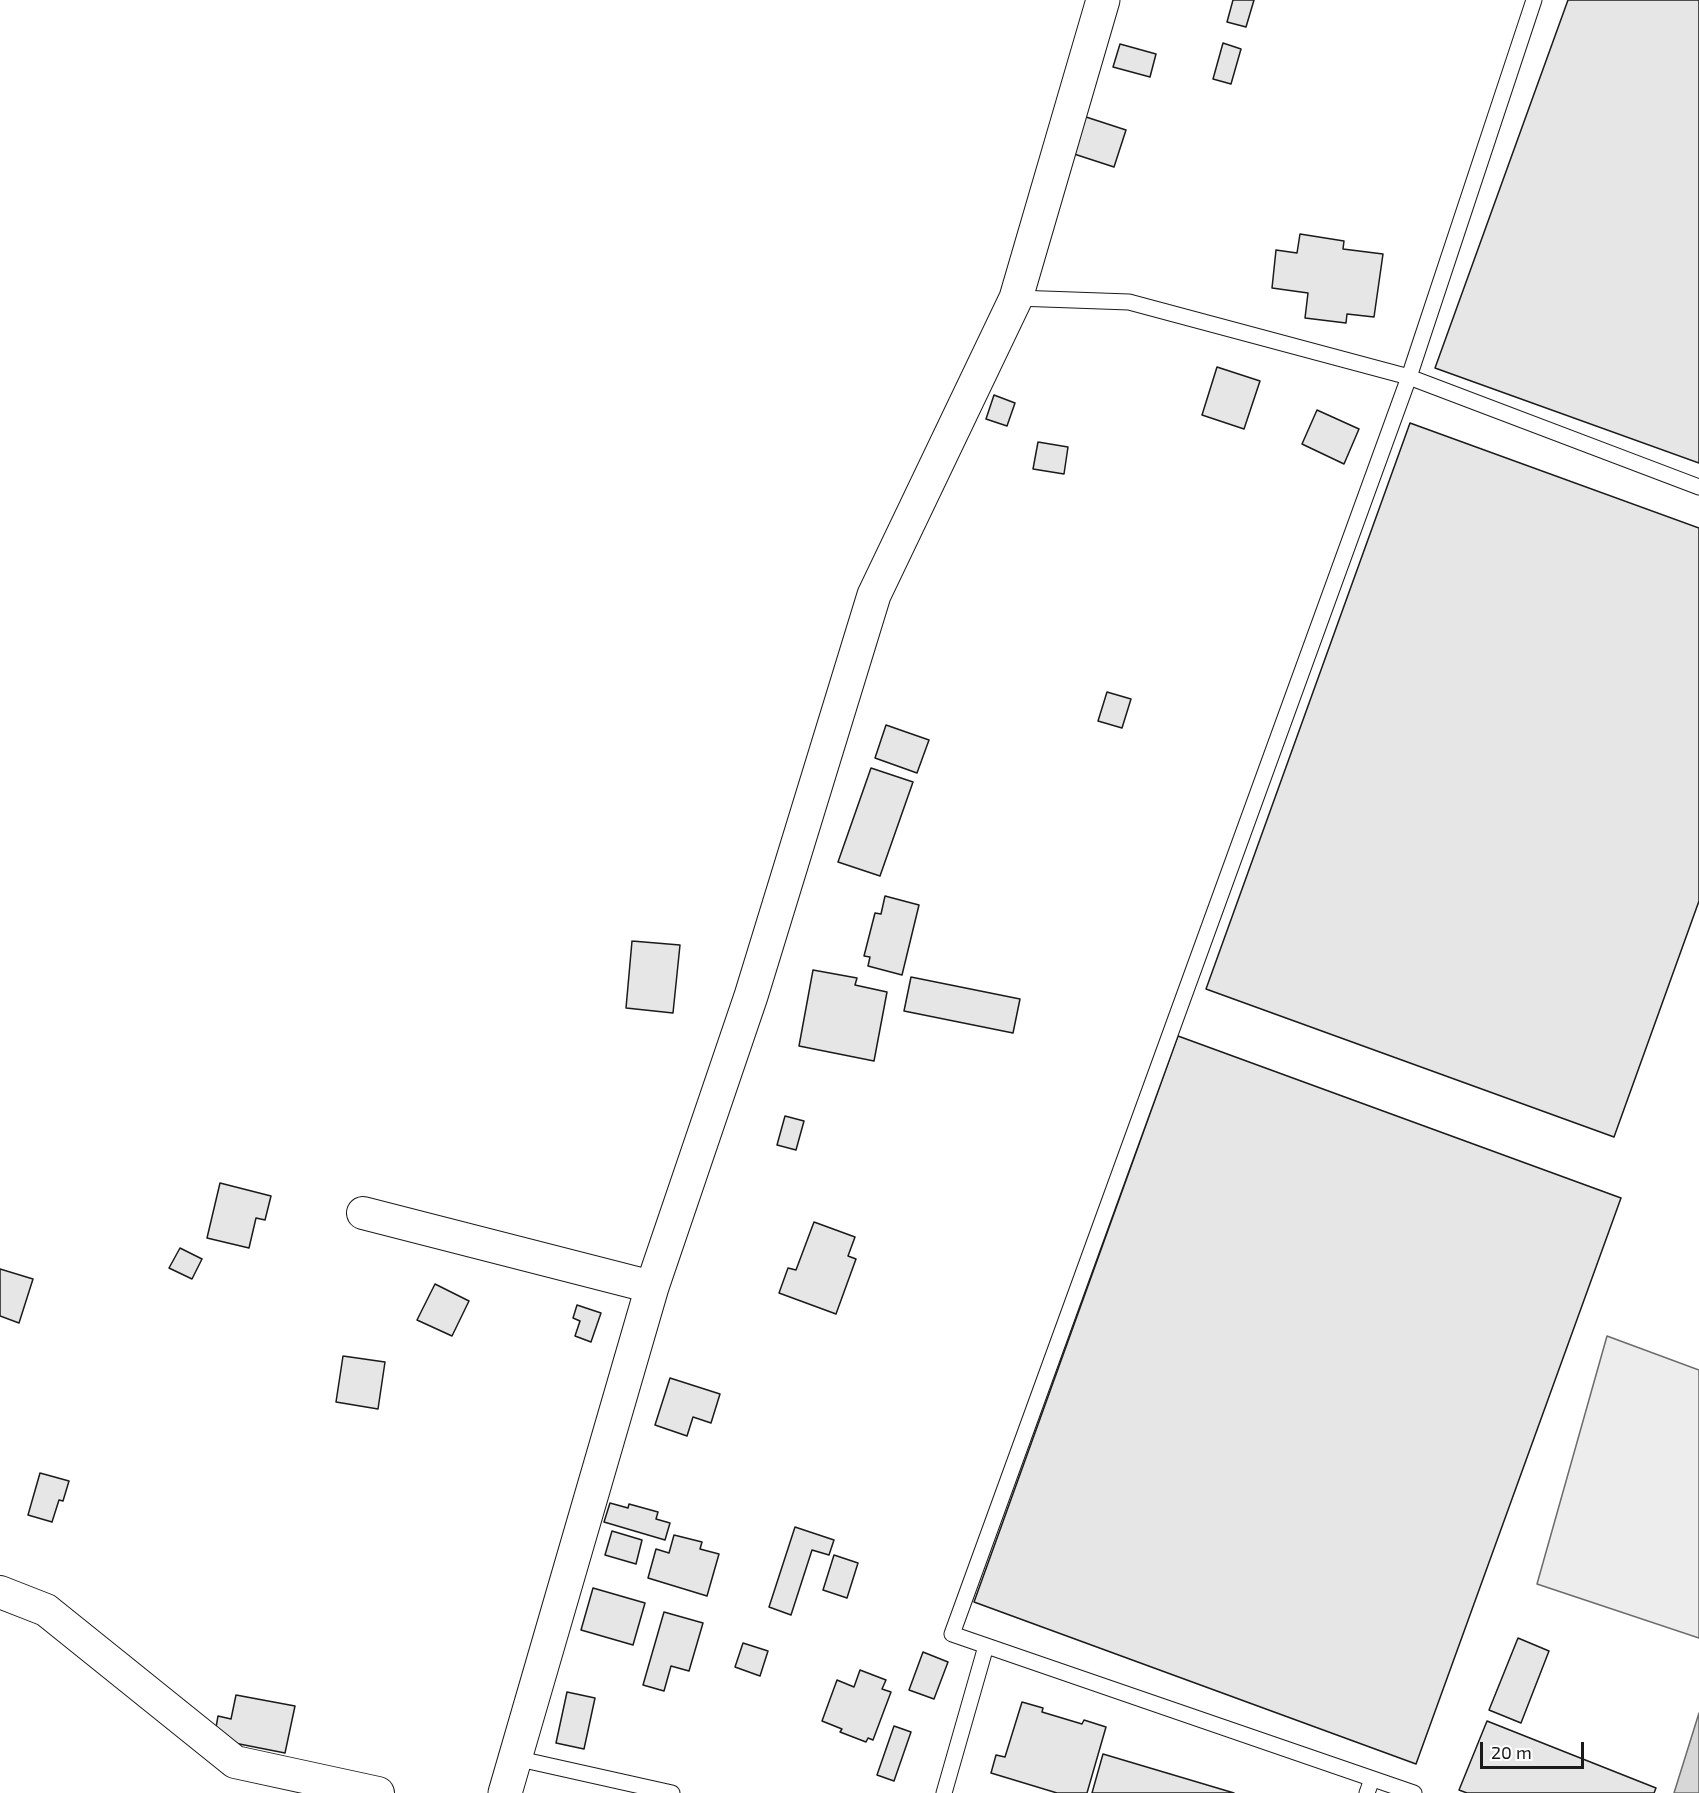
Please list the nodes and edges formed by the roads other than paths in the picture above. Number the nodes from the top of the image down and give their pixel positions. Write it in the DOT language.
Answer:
graph roads {
  1 [pos="1103,0"];
  2 [pos="1534,0"];
  3 [pos="1016,298"];
  4 [pos="1409,376"];
  5 [pos="1699,487"];
  6 [pos="363,1213"];
  7 [pos="652,1287"];
  8 [pos="0,1592"];
  9 [pos="986,1646"];
  10 [pos="516,1758"];
  11 [pos="1370,1786"];
  12 [pos="378,1793"];
  13 [pos="505,1793"];
  14 [pos="672,1793"];
  15 [pos="944,1793"];
  16 [pos="1414,1793"];
  1 -- 3 [label="street"];
  2 -- 4 [label="lane"];
  3 -- 4 [label="lane"];
  3 -- 7 [label="street"];
  4 -- 5 [label="lane"];
  4 -- 9 [label="lane"];
  6 -- 7 [label="street"];
  7 -- 10 [label="street"];
  8 -- 12 [label="street"];
  9 -- 11 [label="lane"];
  9 -- 15 [label="lane"];
  10 -- 13 [label="street"];
  10 -- 14 [label="lane"];
  11 -- 16 [label="lane"];
}
